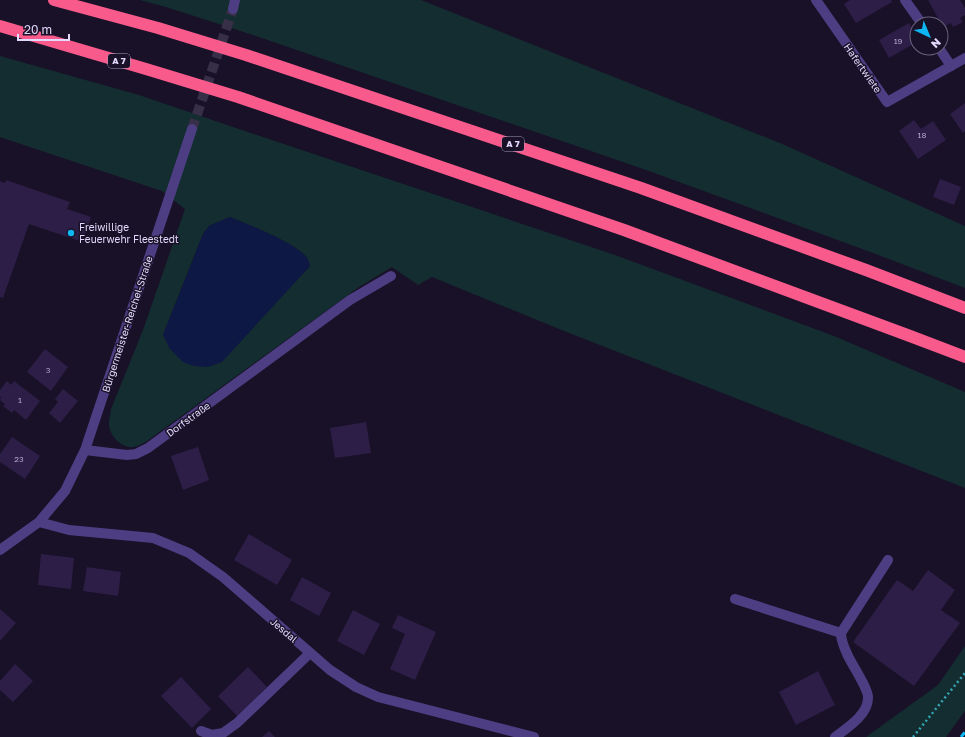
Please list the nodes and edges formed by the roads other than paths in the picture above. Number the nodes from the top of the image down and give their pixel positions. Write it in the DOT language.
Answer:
graph roads {
  1 [pos="54,0"];
  2 [pos="816,0"];
  3 [pos="905,0"];
  4 [pos="916,16"];
  5 [pos="0,26"];
  6 [pos="944,56"];
  7 [pos="965,58"];
  8 [pos="951,66"];
  9 [pos="192,129"];
  10 [pos="390,276"];
  11 [pos="965,308"];
  12 [pos="944,349"];
  13 [pos="965,357"];
  14 [pos="965,361"];
  15 [pos="85,450"];
  16 [pos="39,522"];
  17 [pos="0,550"];
  18 [pos="888,560"];
  19 [pos="735,599"];
  20 [pos="841,633"];
  21 [pos="310,653"];
  22 [pos="202,731"];
  23 [pos="534,737"];
  24 [pos="836,737"];
  1 -- 11 [label="highway, A 7"];
  2 -- 8 [label="street, Hafertwiete"];
  3 -- 4 [label="street"];
  5 -- 12 [label="highway, A 7"];
  6 -- 8 [label="street"];
  7 -- 8 [label="street, Hafertwiete"];
  9 -- 15 [label="street, Bürgermeister-Reichel-Straße"];
  10 -- 15 [label="street, Dorfstraße"];
  12 -- 13 [label="highway, A 7"];
  12 -- 14 [label="highway"];
  15 -- 16 [label="street"];
  16 -- 17 [label="street"];
  16 -- 21 [label="street, Jesdal"];
  18 -- 20 [label="street"];
  19 -- 20 [label="street"];
  20 -- 24 [label="street"];
  21 -- 22 [label="street"];
  21 -- 23 [label="street, Jesdal"];
}
